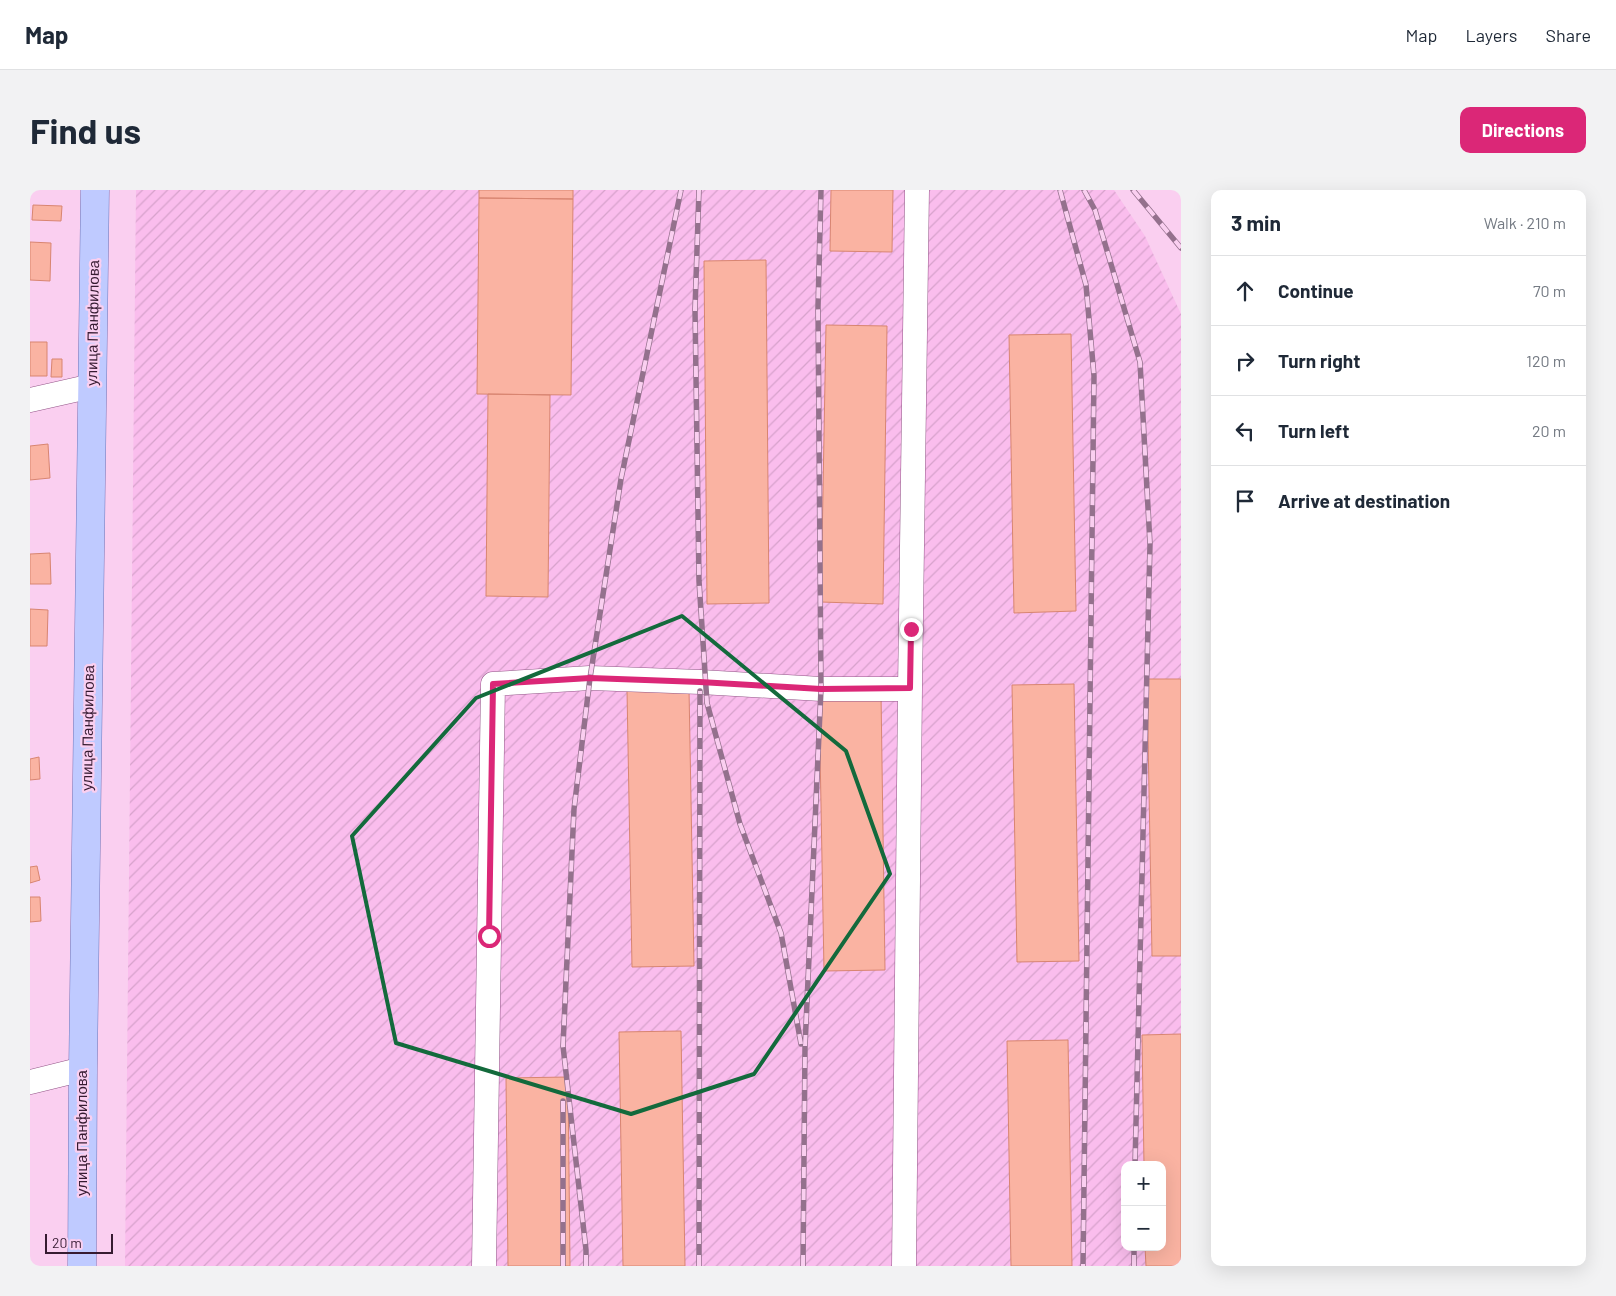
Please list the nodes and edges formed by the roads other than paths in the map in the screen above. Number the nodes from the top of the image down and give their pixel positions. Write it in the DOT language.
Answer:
graph roads {
  1 [pos="95,190"];
  2 [pos="917,190"];
  3 [pos="92,386"];
  4 [pos="30,400"];
  5 [pos="910,688"];
  6 [pos="83,1069"];
  7 [pos="30,1082"];
  8 [pos="82,1266"];
  9 [pos="484,1266"];
  10 [pos="904,1266"];
  1 -- 3 [label="main road, улица Панфилова"];
  2 -- 5 [label="street"];
  3 -- 4 [label="street"];
  3 -- 6 [label="main road, улица Панфилова"];
  5 -- 9 [label="street"];
  5 -- 10 [label="street"];
  6 -- 7 [label="street"];
  6 -- 8 [label="main road, улица Панфилова"];
}
